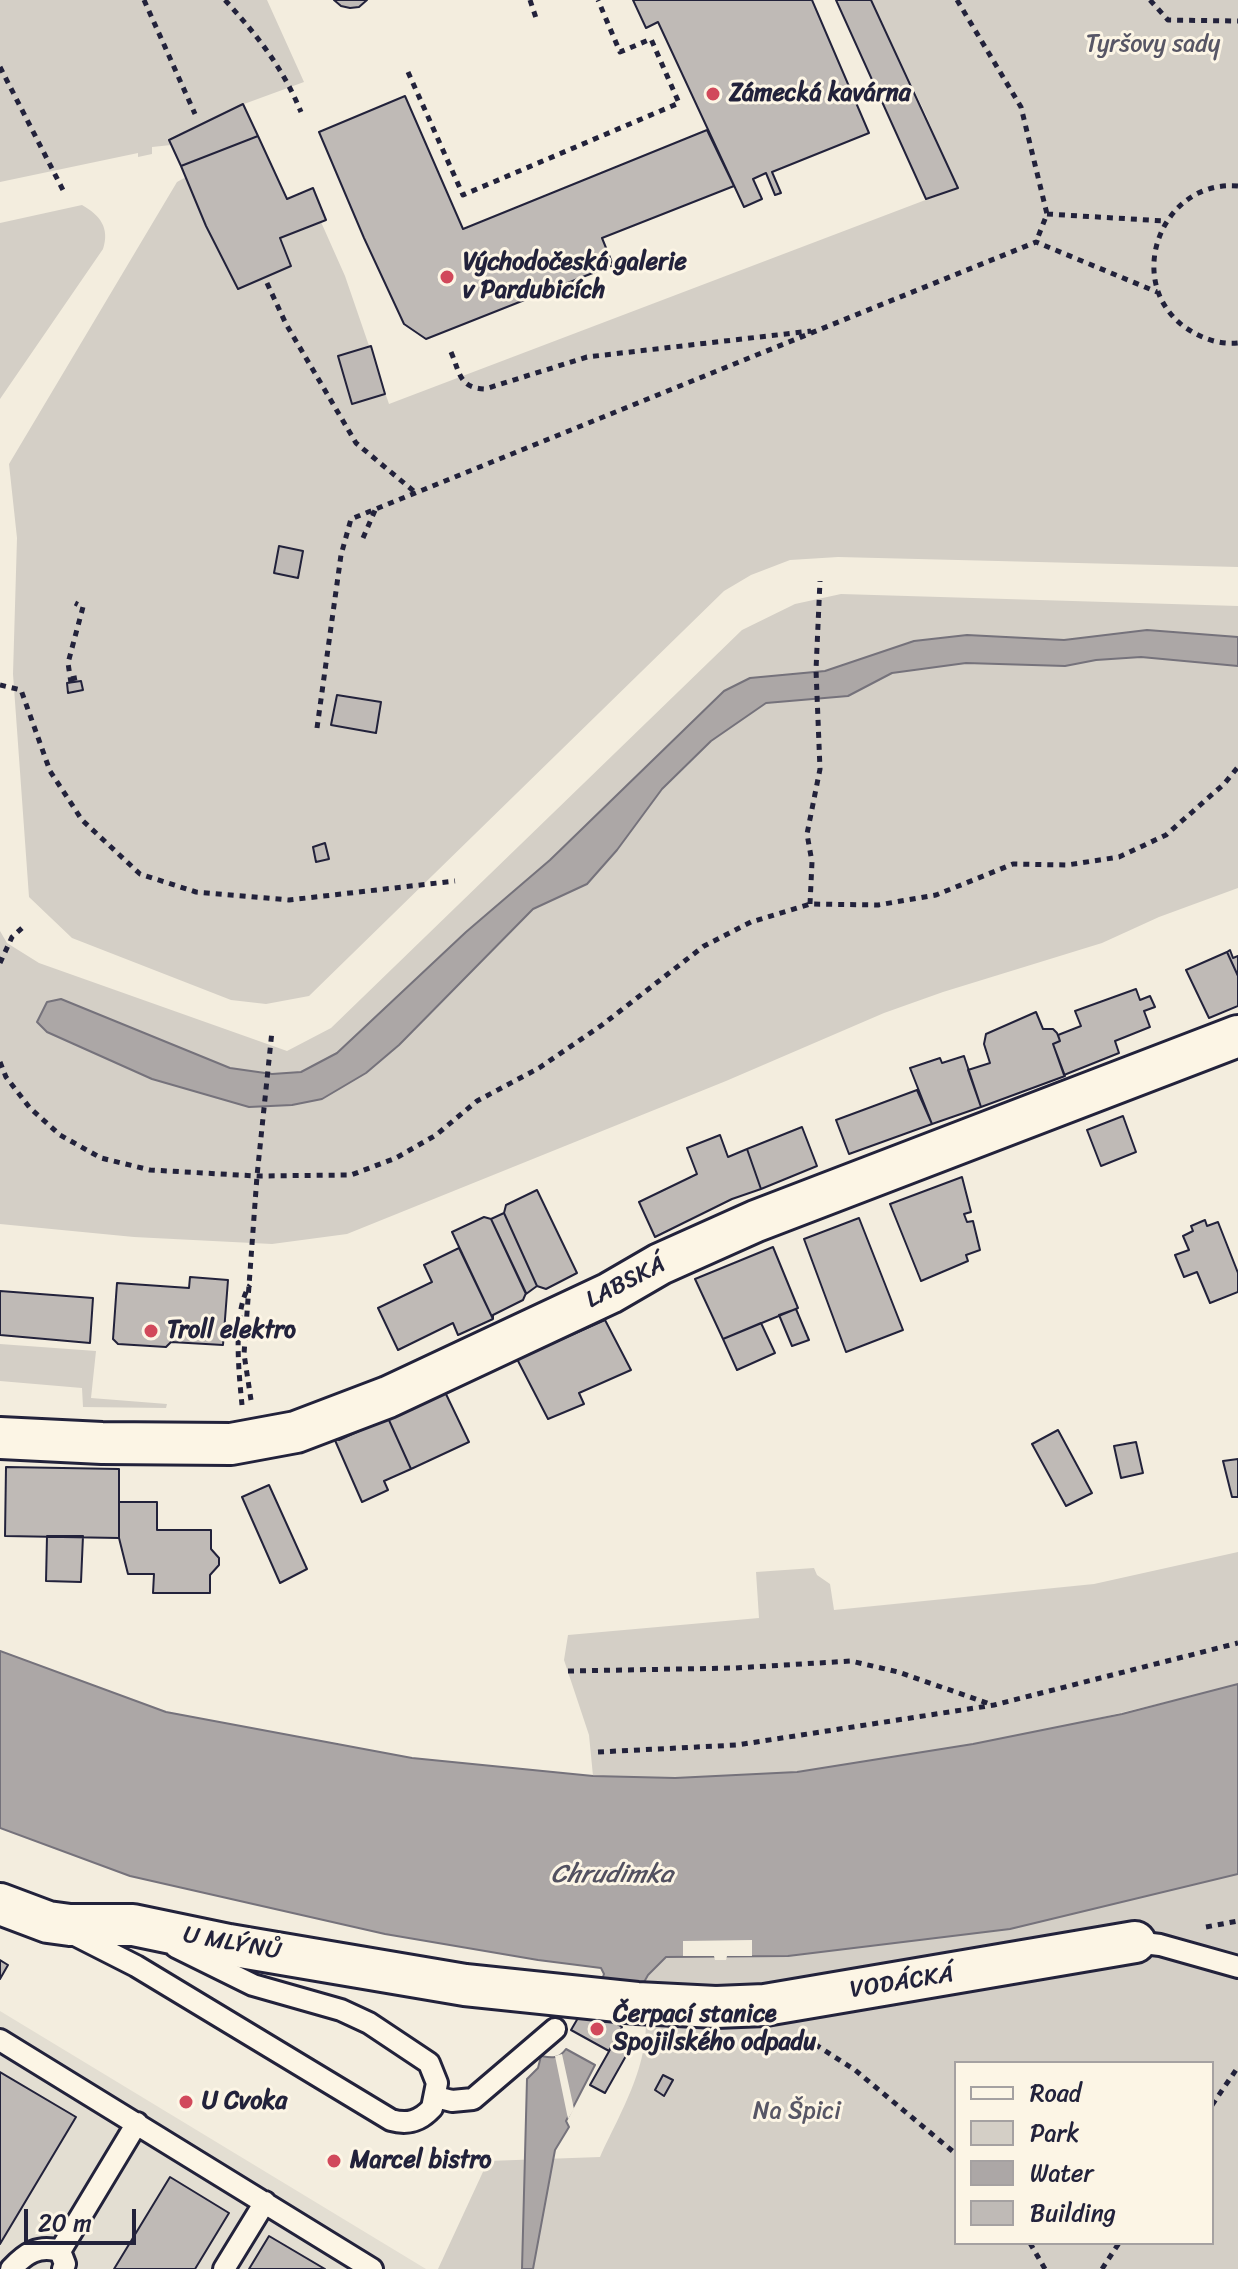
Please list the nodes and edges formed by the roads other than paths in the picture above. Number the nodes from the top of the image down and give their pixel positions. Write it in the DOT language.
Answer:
graph roads {
  1 [pos="1238,1036"];
  2 [pos="0,1438"];
  3 [pos="0,1904"];
  4 [pos="48,1922"];
  5 [pos="133,1925"];
  6 [pos="1135,1942"];
  7 [pos="1238,1967"];
  8 [pos="465,1985"];
  9 [pos="555,2029"];
  10 [pos="0,2040"];
  11 [pos="436,2097"];
  12 [pos="137,2123"];
  13 [pos="265,2202"];
  14 [pos="62,2260"];
  15 [pos="11,2269"];
  16 [pos="224,2269"];
  17 [pos="372,2269"];
  1 -- 2 [label="street, LABSKÁ"];
  3 -- 4 [label="street, U MLÝNŮ"];
  4 -- 5 [label="street, U MLÝNŮ"];
  4 -- 11 [label="lane"];
  5 -- 8 [label="street, U MLÝNŮ"];
  5 -- 11 [label="lane"];
  6 -- 7 [label="lane, VODÁCKÁ"];
  6 -- 8 [label="street, VODÁCKÁ"];
  9 -- 11 [label="lane"];
  10 -- 12 [label="lane"];
  12 -- 13 [label="lane"];
  12 -- 14 [label="lane"];
  13 -- 16 [label="lane"];
  13 -- 17 [label="lane"];
  14 -- 15 [label="lane"];
}
